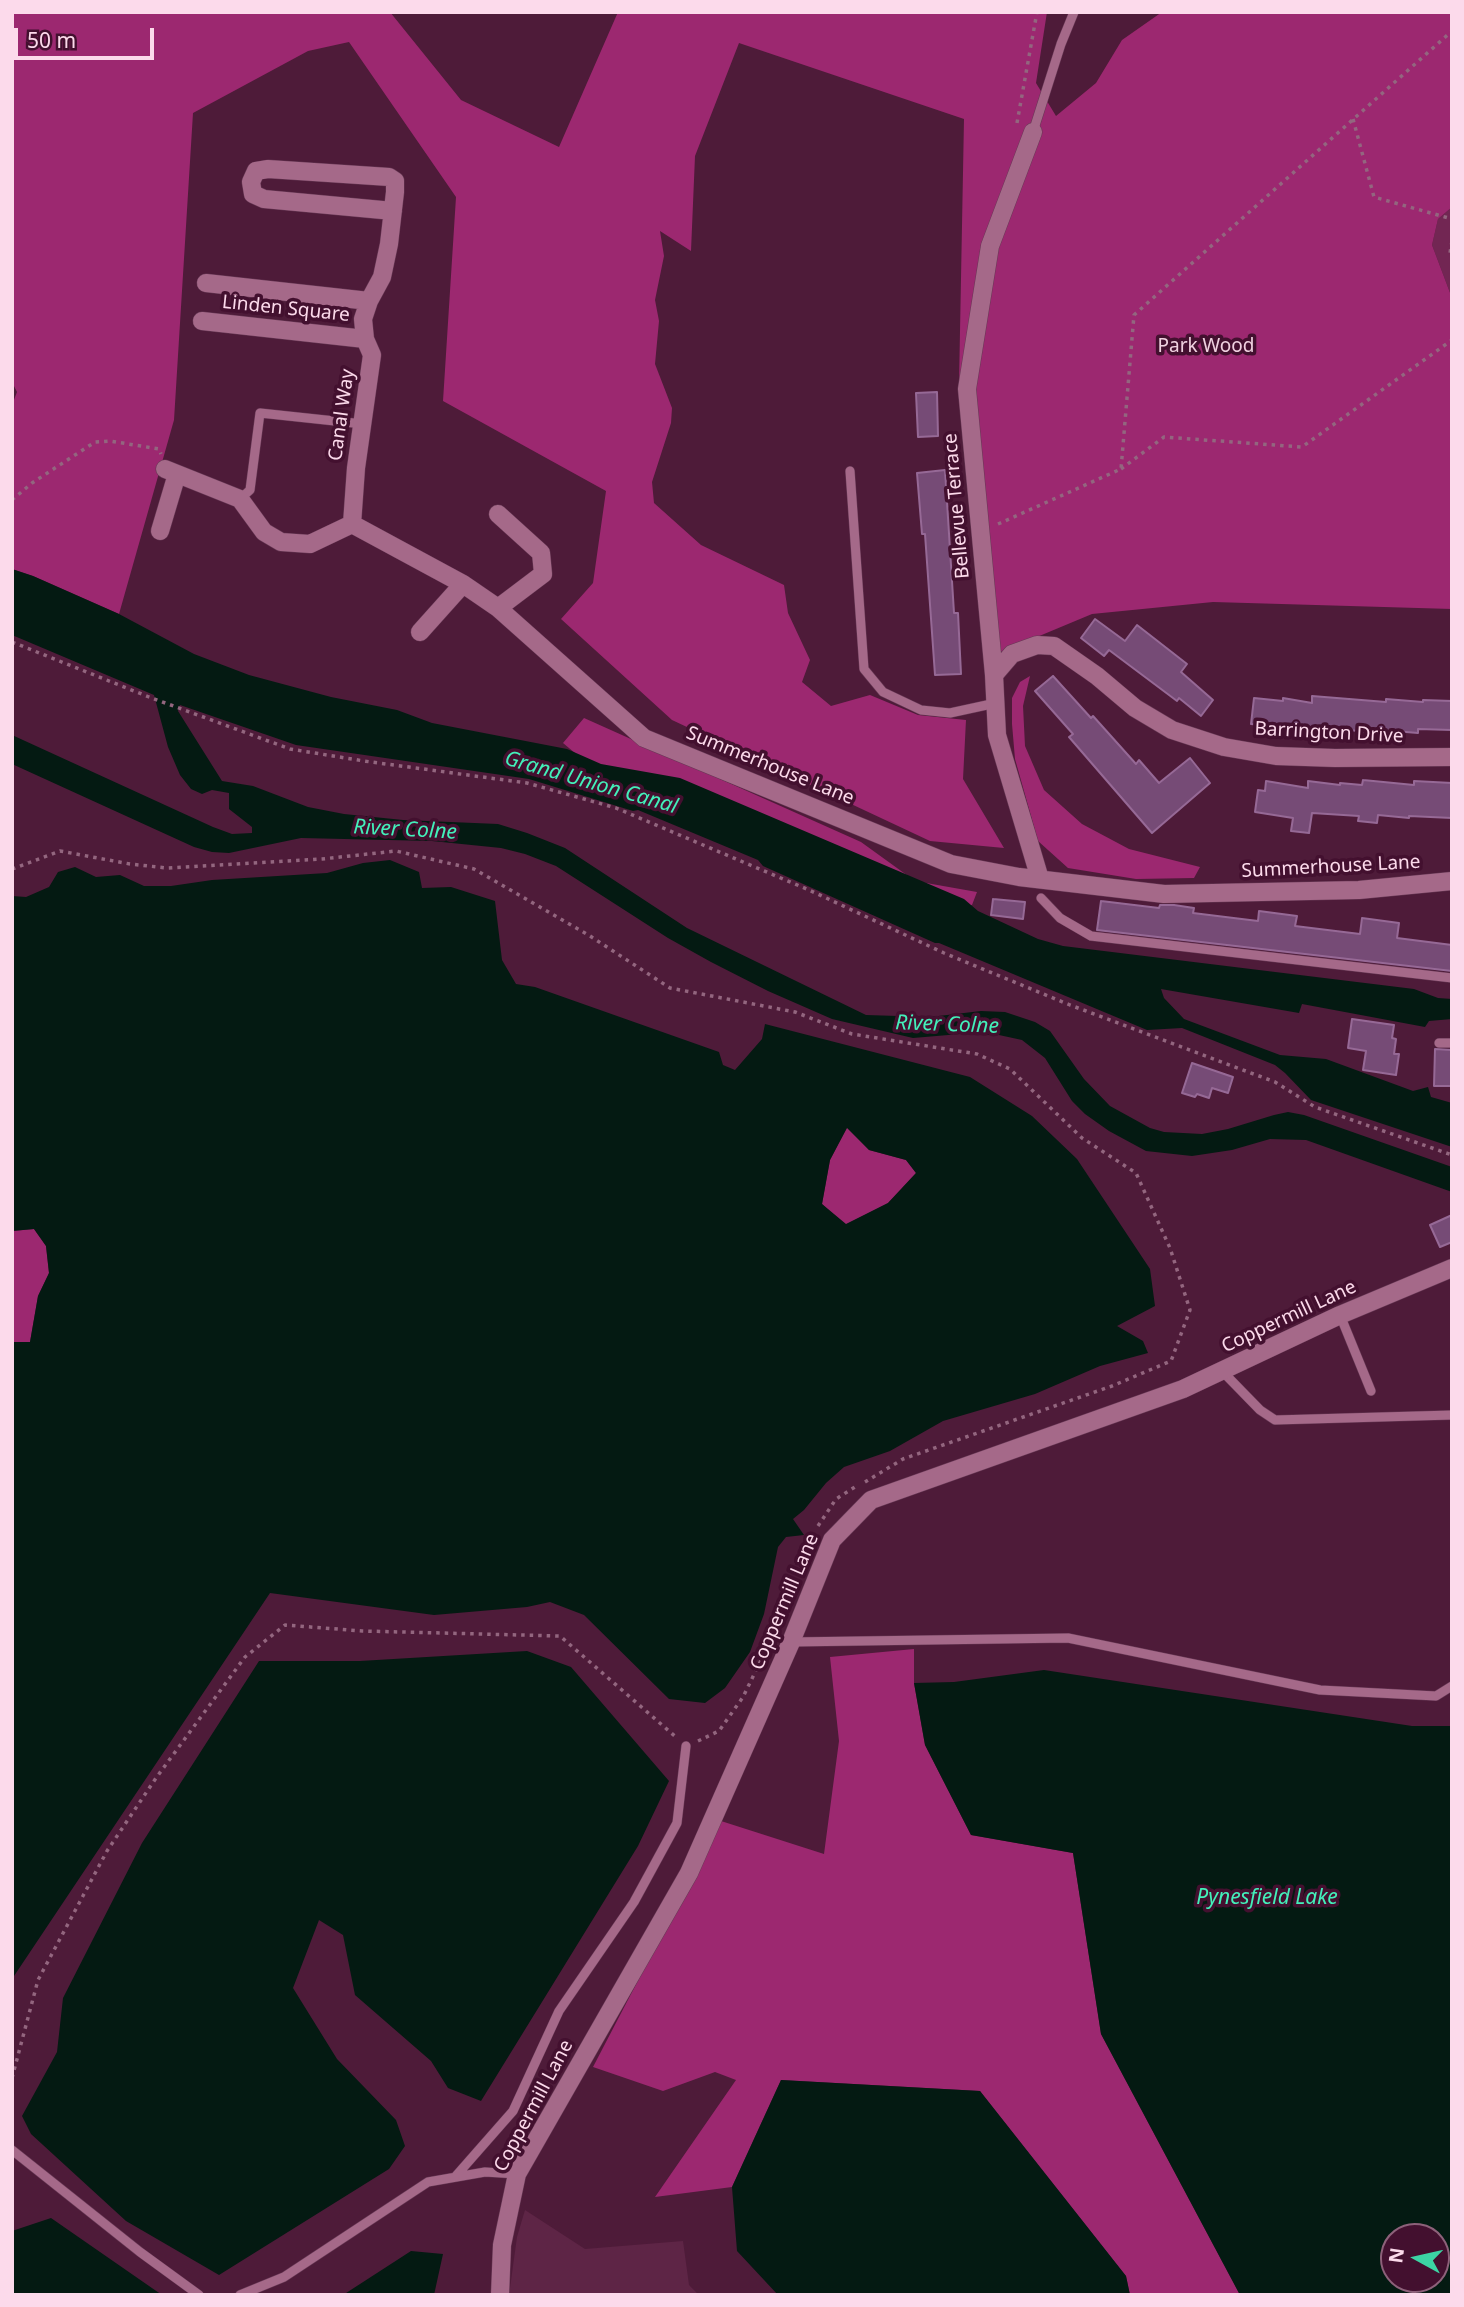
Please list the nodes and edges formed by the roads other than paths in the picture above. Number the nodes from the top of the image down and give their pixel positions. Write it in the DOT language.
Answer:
graph roads {
  1 [pos="1074,12"];
  2 [pos="1033,132"];
  3 [pos="393,211"];
  4 [pos="206,283"];
  5 [pos="369,301"];
  6 [pos="202,321"];
  7 [pos="365,339"];
  8 [pos="363,424"];
  9 [pos="850,471"];
  10 [pos="240,499"];
  11 [pos="498,514"];
  12 [pos="352,524"];
  13 [pos="160,531"];
  14 [pos="463,584"];
  15 [pos="498,608"];
  16 [pos="420,632"];
  17 [pos="994,675"];
  18 [pos="996,703"];
  19 [pos="1452,757"];
  20 [pos="1040,879"];
  21 [pos="1452,881"];
  22 [pos="1041,898"];
  23 [pos="1452,978"];
  24 [pos="1439,1043"];
  25 [pos="1452,1043"];
  26 [pos="1452,1268"];
  27 [pos="1340,1315"];
  28 [pos="1222,1371"];
  29 [pos="1371,1391"];
  30 [pos="1452,1415"];
  31 [pos="791,1642"];
  32 [pos="1452,1686"];
  33 [pos="686,1746"];
  34 [pos="12,2150"];
  35 [pos="517,2174"];
  36 [pos="455,2177"];
  37 [pos="199,2295"];
  38 [pos="240,2295"];
  39 [pos="500,2295"];
  1 -- 2 [label="lane"];
  2 -- 17 [label="street, Bellevue Terrace"];
  3 -- 3 [label="street, Canal Way"];
  3 -- 5 [label="street, Canal Way"];
  4 -- 5 [label="street, Linden Square"];
  5 -- 7 [label="street, Canal Way"];
  6 -- 7 [label="street, Linden Square"];
  7 -- 8 [label="street, Canal Way"];
  8 -- 10 [label="lane"];
  8 -- 12 [label="street, Canal Way"];
  9 -- 18 [label="lane"];
  10 -- 12 [label="street"];
  10 -- 13 [label="street"];
  11 -- 15 [label="street"];
  12 -- 14 [label="street, Summerhouse Lane"];
  14 -- 15 [label="street, Summerhouse Lane"];
  14 -- 16 [label="street"];
  15 -- 20 [label="street, Summerhouse Lane"];
  17 -- 18 [label="street, Bellevue Terrace"];
  17 -- 19 [label="street, Barrington Drive"];
  18 -- 20 [label="street, Bellevue Terrace"];
  20 -- 21 [label="street, Summerhouse Lane"];
  22 -- 23 [label="lane"];
  24 -- 25 [label="lane"];
  26 -- 27 [label="street, Coppermill Lane"];
  27 -- 28 [label="street, Coppermill Lane"];
  27 -- 29 [label="lane"];
  28 -- 30 [label="lane"];
  28 -- 31 [label="street, Coppermill Lane"];
  31 -- 32 [label="lane"];
  31 -- 35 [label="street, Coppermill Lane"];
  33 -- 36 [label="lane"];
  34 -- 37 [label="lane"];
  35 -- 36 [label="lane"];
  35 -- 39 [label="street, Coppermill Lane"];
  36 -- 38 [label="lane"];
}
